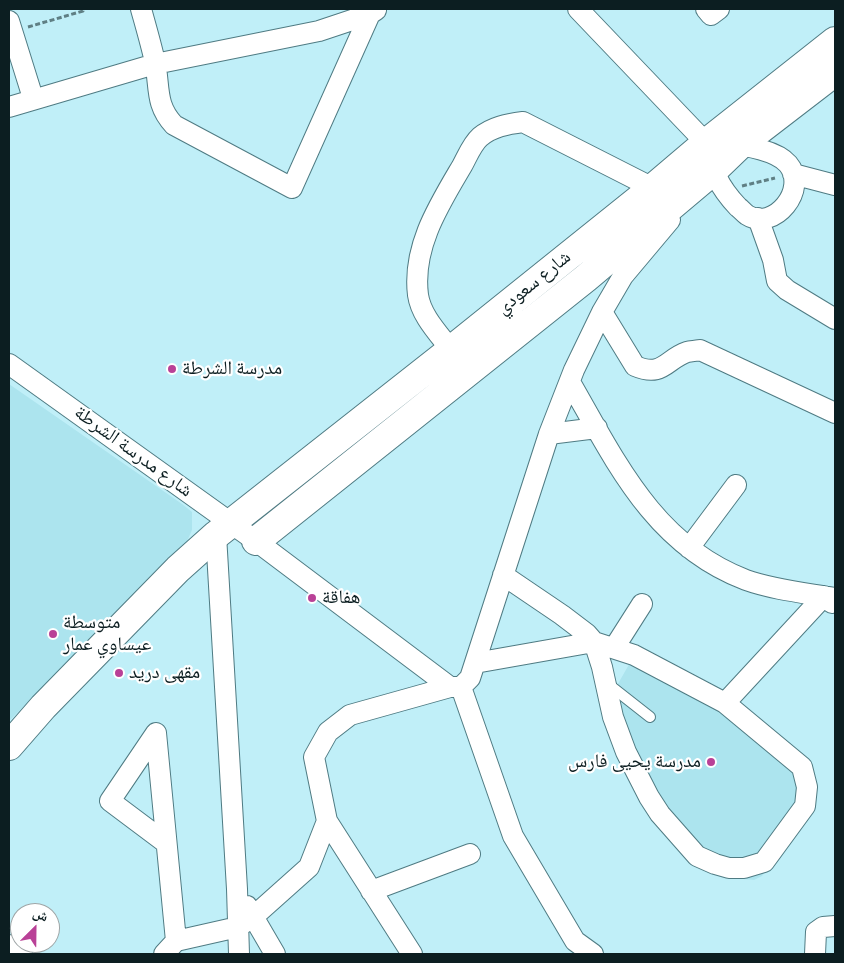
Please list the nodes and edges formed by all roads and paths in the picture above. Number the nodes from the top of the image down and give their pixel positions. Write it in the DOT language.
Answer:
graph roads {
  1 [pos="82,9"];
  2 [pos="141,9"];
  3 [pos="578,9"];
  4 [pos="706,9"];
  5 [pos="719,9"];
  6 [pos="363,12"];
  7 [pos="10,26"];
  8 [pos="835,41"];
  9 [pos="155,64"];
  10 [pos="835,72"];
  11 [pos="33,98"];
  12 [pos="9,107"];
  13 [pos="706,143"];
  14 [pos="740,145"];
  15 [pos="793,174"];
  16 [pos="718,180"];
  17 [pos="835,185"];
  18 [pos="653,188"];
  19 [pos="758,218"];
  20 [pos="602,312"];
  21 [pos="835,319"];
  22 [pos="451,350"];
  23 [pos="9,364"];
  24 [pos="570,382"];
  25 [pos="835,413"];
  26 [pos="597,428"];
  27 [pos="549,434"];
  28 [pos="736,485"];
  29 [pos="224,529"];
  30 [pos="256,541"];
  31 [pos="690,548"];
  32 [pos="504,575"];
  33 [pos="831,600"];
  34 [pos="642,604"];
  35 [pos="594,642"];
  36 [pos="614,648"];
  37 [pos="475,663"];
  38 [pos="605,682"];
  39 [pos="455,687"];
  40 [pos="725,703"];
  41 [pos="650,717"];
  42 [pos="9,746"];
  43 [pos="327,821"];
  44 [pos="166,843"];
  45 [pos="470,854"];
  46 [pos="371,891"];
  47 [pos="246,922"];
  48 [pos="835,926"];
  49 [pos="9,945"];
  50 [pos="170,948"];
  51 [pos="22,954"];
  52 [pos="239,954"];
  53 [pos="274,954"];
  54 [pos="412,954"];
  55 [pos="593,954"];
  56 [pos="815,954"];
  1 -- 7 [label="path"];
  2 -- 9 [label="street"];
  3 -- 13 [label="street"];
  4 -- 5 [label="street"];
  6 -- 9 [label="street"];
  6 -- 9 [label="street"];
  7 -- 11 [label="street"];
  8 -- 13 [label="main road, شارع سعودي"];
  9 -- 11 [label="street"];
  10 -- 14 [label="main road, شارع سعودي"];
  11 -- 12 [label="street"];
  13 -- 14 [label="street"];
  13 -- 16 [label="street"];
  13 -- 18 [label="main road, شارع سعودي"];
  14 -- 15 [label="street"];
  14 -- 16 [label="main road, شارع سعودي"];
  15 -- 16 [label="path"];
  15 -- 17 [label="street"];
  15 -- 19 [label="street"];
  16 -- 19 [label="street"];
  16 -- 20 [label="street"];
  16 -- 30 [label="main road, شارع سعودي"];
  18 -- 22 [label="main road, شارع سعودي"];
  18 -- 22 [label="street"];
  19 -- 21 [label="street"];
  20 -- 24 [label="street"];
  20 -- 25 [label="street"];
  22 -- 29 [label="main road, شارع سعودي"];
  23 -- 29 [label="street, شارع مدرسة الشرطة"];
  24 -- 26 [label="street"];
  24 -- 27 [label="street"];
  26 -- 27 [label="street"];
  26 -- 31 [label="street"];
  27 -- 32 [label="street"];
  28 -- 31 [label="street"];
  29 -- 30 [label="street, شارع مدرسة الشرطة"];
  29 -- 42 [label="main road, شارع سعودي"];
  29 -- 47 [label="street"];
  30 -- 39 [label="street, شارع مدرسة الشرطة"];
  31 -- 33 [label="street"];
  32 -- 35 [label="street"];
  32 -- 37 [label="street"];
  33 -- 40 [label="street"];
  34 -- 36 [label="street"];
  35 -- 36 [label="street"];
  35 -- 37 [label="street"];
  35 -- 38 [label="street"];
  36 -- 40 [label="street"];
  37 -- 39 [label="street"];
  38 -- 40 [label="street"];
  38 -- 41 [label="lane"];
  39 -- 43 [label="street"];
  39 -- 55 [label="street"];
  43 -- 46 [label="street"];
  43 -- 47 [label="street"];
  44 -- 44 [label="street"];
  44 -- 50 [label="street"];
  45 -- 46 [label="street"];
  46 -- 54 [label="street"];
  47 -- 50 [label="street"];
  47 -- 52 [label="street"];
  47 -- 53 [label="street"];
  48 -- 56 [label="street"];
  49 -- 51 [label="street"];
}
